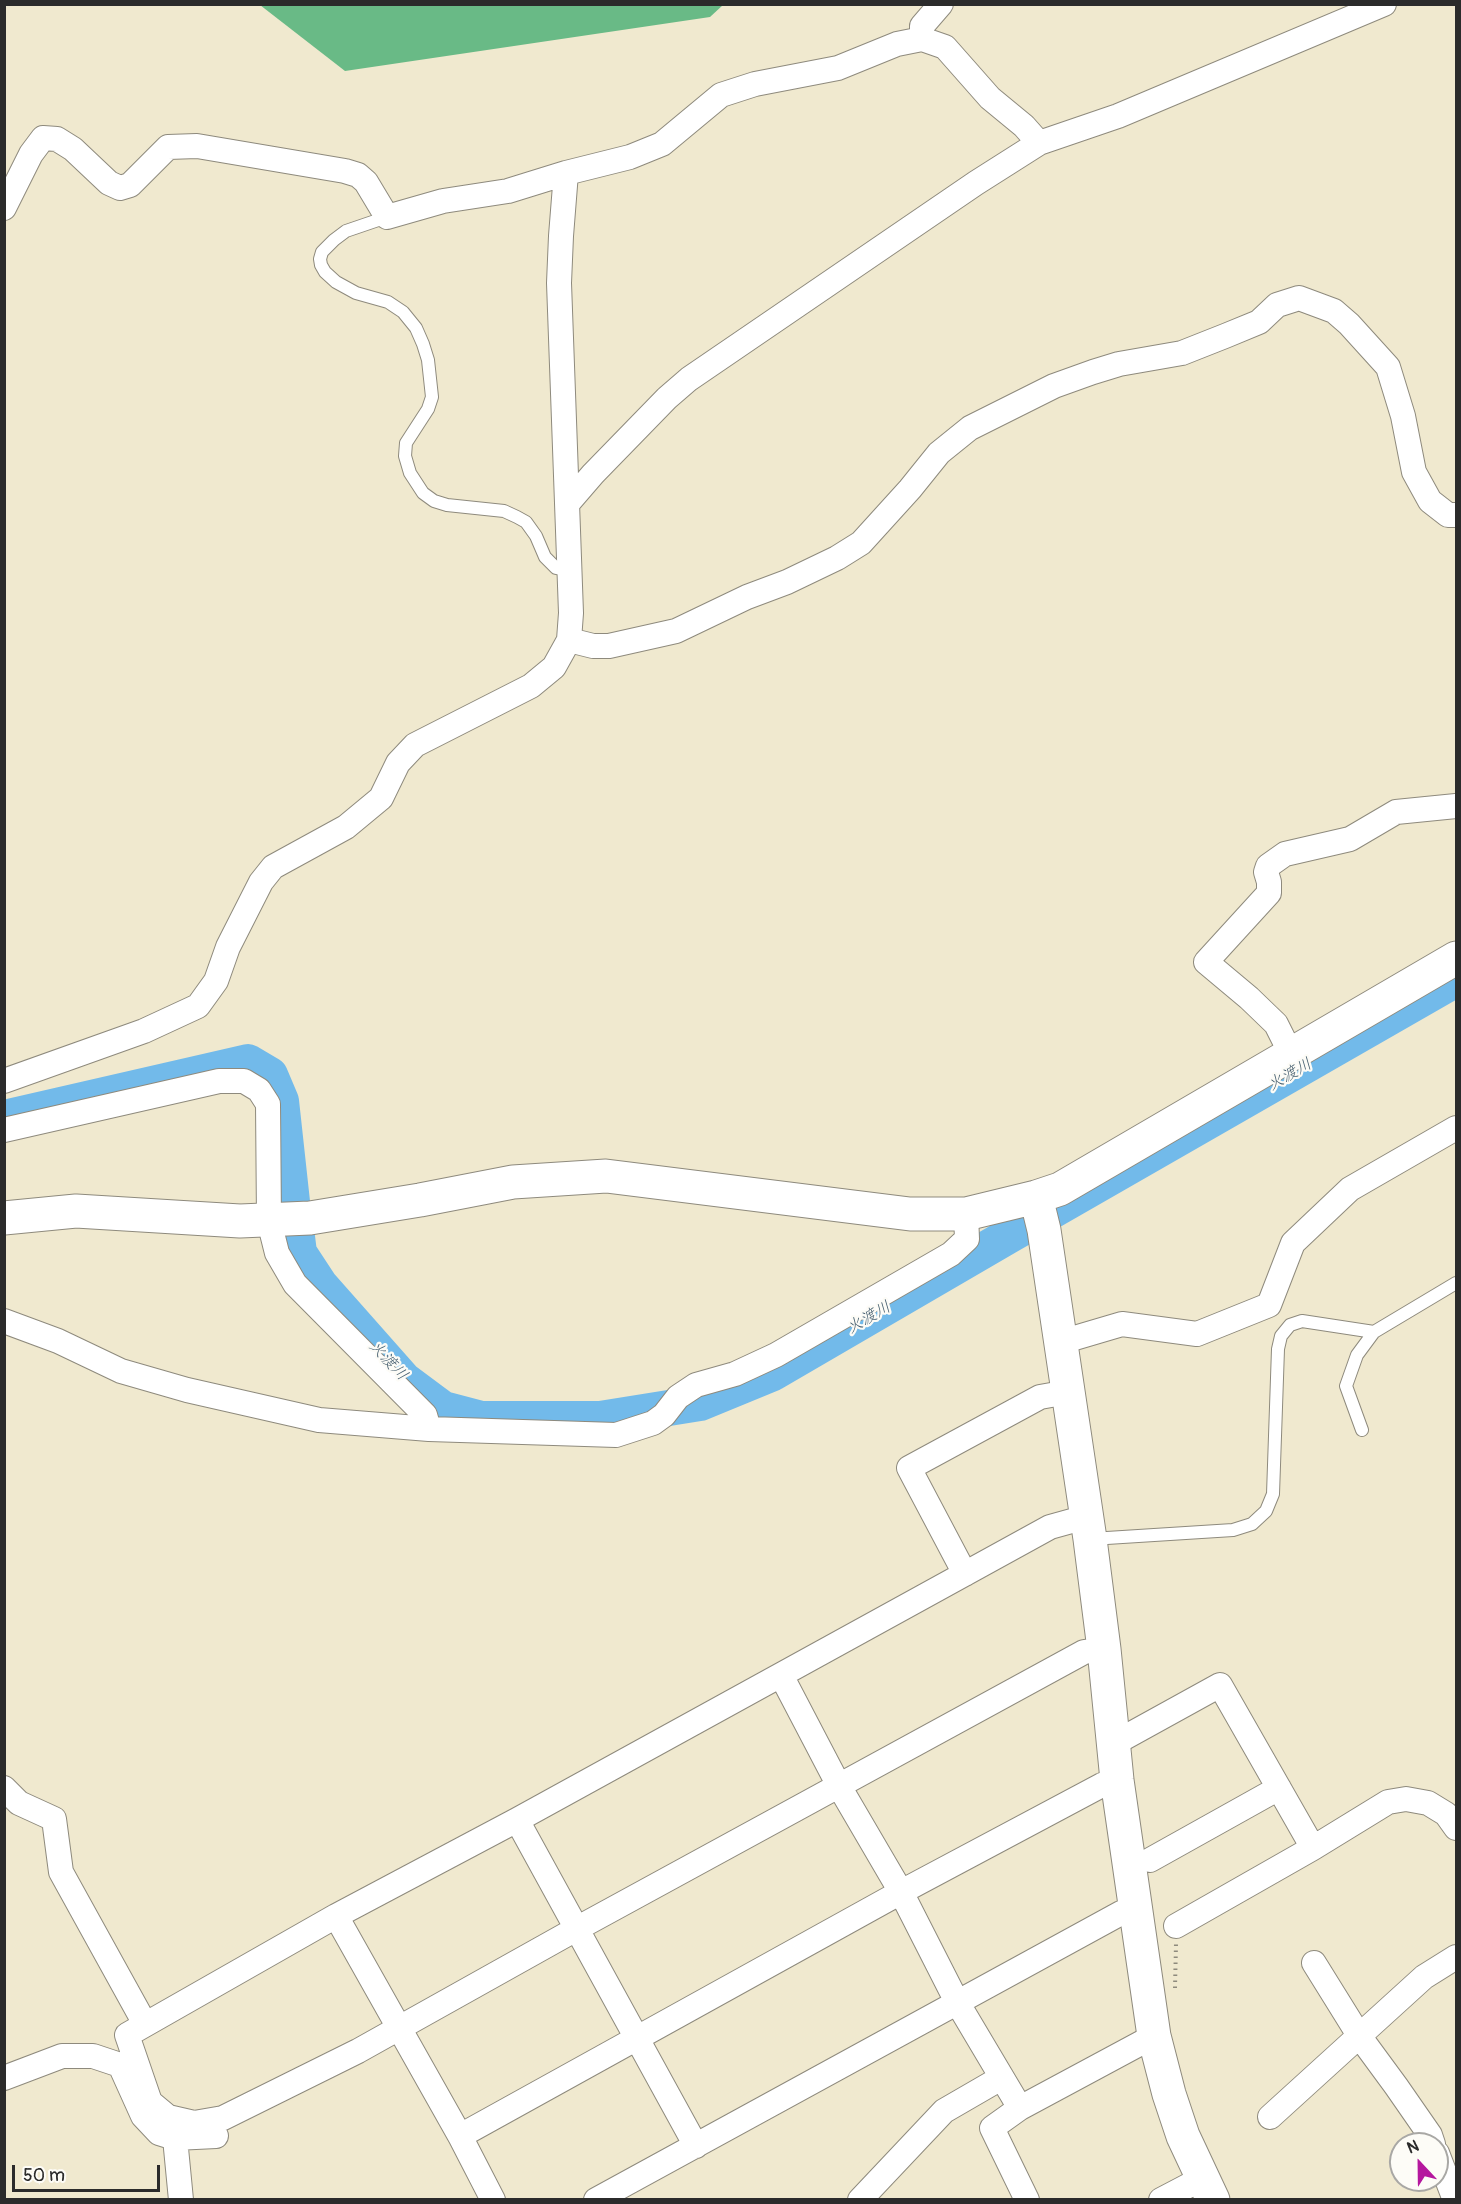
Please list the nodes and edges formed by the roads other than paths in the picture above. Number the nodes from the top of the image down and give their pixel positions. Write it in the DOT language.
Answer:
graph roads {
  1 [pos="941,4"];
  2 [pos="1384,4"];
  3 [pos="922,39"];
  4 [pos="1039,143"];
  5 [pos="566,173"];
  6 [pos="4,208"];
  7 [pos="387,217"];
  8 [pos="568,503"];
  9 [pos="1456,514"];
  10 [pos="570,571"];
  11 [pos="569,640"];
  12 [pos="1456,806"];
  13 [pos="1456,958"];
  14 [pos="1291,1054"];
  15 [pos="4,1081"];
  16 [pos="1456,1128"];
  17 [pos="4,1130"];
  18 [pos="1040,1212"];
  19 [pos="966,1214"];
  20 [pos="4,1218"];
  21 [pos="269,1221"];
  22 [pos="1456,1282"];
  23 [pos="4,1321"];
  24 [pos="1374,1332"];
  25 [pos="1060,1342"];
  26 [pos="1068,1392"];
  27 [pos="429,1429"];
  28 [pos="1362,1430"];
  29 [pos="1088,1528"];
  30 [pos="965,1574"];
  31 [pos="1104,1649"];
  32 [pos="781,1675"];
  33 [pos="1113,1744"];
  34 [pos="1117,1780"];
  35 [pos="839,1786"];
  36 [pos="4,1788"];
  37 [pos="1279,1788"];
  38 [pos="517,1820"];
  39 [pos="1456,1828"];
  40 [pos="1313,1848"];
  41 [pos="1150,1860"];
  42 [pos="901,1892"];
  43 [pos="1135,1911"];
  44 [pos="336,1916"];
  45 [pos="1176,1926"];
  46 [pos="578,1928"];
  47 [pos="1456,1957"];
  48 [pos="1314,1964"];
  49 [pos="957,2002"];
  50 [pos="145,2024"];
  51 [pos="398,2029"];
  52 [pos="1154,2036"];
  53 [pos="637,2037"];
  54 [pos="1360,2037"];
  55 [pos="358,2051"];
  56 [pos="4,2078"];
  57 [pos="1001,2078"];
  58 [pos="1020,2108"];
  59 [pos="1270,2117"];
  60 [pos="1428,2132"];
  61 [pos="460,2136"];
  62 [pos="175,2138"];
  63 [pos="696,2146"];
  64 [pos="1449,2184"];
  65 [pos="1208,2189"];
  66 [pos="181,2199"];
  67 [pos="493,2199"];
  68 [pos="596,2199"];
  69 [pos="860,2199"];
  70 [pos="1027,2199"];
  71 [pos="1161,2199"];
  72 [pos="1455,2199"];
  1 -- 3 [label="street"];
  2 -- 4 [label="street"];
  3 -- 4 [label="street"];
  3 -- 5 [label="street"];
  4 -- 8 [label="street"];
  5 -- 7 [label="street"];
  5 -- 8 [label="street"];
  6 -- 7 [label="street"];
  7 -- 10 [label="lane"];
  8 -- 10 [label="street"];
  9 -- 11 [label="street"];
  10 -- 11 [label="street"];
  11 -- 15 [label="street"];
  12 -- 14 [label="street"];
  13 -- 14 [label="street"];
  14 -- 18 [label="street"];
  16 -- 25 [label="street"];
  17 -- 21 [label="street"];
  18 -- 19 [label="street"];
  18 -- 25 [label="street"];
  19 -- 21 [label="street"];
  19 -- 27 [label="street"];
  20 -- 21 [label="street"];
  21 -- 27 [label="street"];
  22 -- 24 [label="lane"];
  23 -- 27 [label="street"];
  24 -- 28 [label="lane"];
  24 -- 29 [label="lane"];
  25 -- 26 [label="street"];
  26 -- 29 [label="street"];
  26 -- 30 [label="street"];
  29 -- 30 [label="street"];
  29 -- 31 [label="street"];
  30 -- 32 [label="street"];
  31 -- 33 [label="street"];
  31 -- 35 [label="street"];
  32 -- 35 [label="street"];
  32 -- 38 [label="street"];
  33 -- 34 [label="street"];
  33 -- 37 [label="street"];
  34 -- 42 [label="street"];
  34 -- 43 [label="street"];
  35 -- 42 [label="street"];
  35 -- 46 [label="street"];
  36 -- 50 [label="street"];
  37 -- 40 [label="street"];
  37 -- 41 [label="street"];
  38 -- 44 [label="street"];
  38 -- 46 [label="street"];
  39 -- 40 [label="street"];
  40 -- 45 [label="street"];
  42 -- 49 [label="street"];
  42 -- 53 [label="street"];
  43 -- 49 [label="street"];
  43 -- 52 [label="street"];
  44 -- 50 [label="street"];
  44 -- 51 [label="street"];
  46 -- 51 [label="street"];
  46 -- 53 [label="street"];
  47 -- 54 [label="street"];
  48 -- 54 [label="street"];
  49 -- 57 [label="street"];
  49 -- 63 [label="street"];
  50 -- 55 [label="street"];
  51 -- 55 [label="street"];
  51 -- 61 [label="street"];
  52 -- 58 [label="street"];
  52 -- 65 [label="street"];
  53 -- 61 [label="street"];
  53 -- 63 [label="street"];
  54 -- 59 [label="street"];
  54 -- 60 [label="street"];
  55 -- 62 [label="street"];
  56 -- 62 [label="street"];
  57 -- 58 [label="street"];
  57 -- 69 [label="street"];
  58 -- 70 [label="street"];
  61 -- 67 [label="street"];
  62 -- 66 [label="street"];
  63 -- 68 [label="street"];
  64 -- 72 [label="street"];
  65 -- 71 [label="street"];
}
